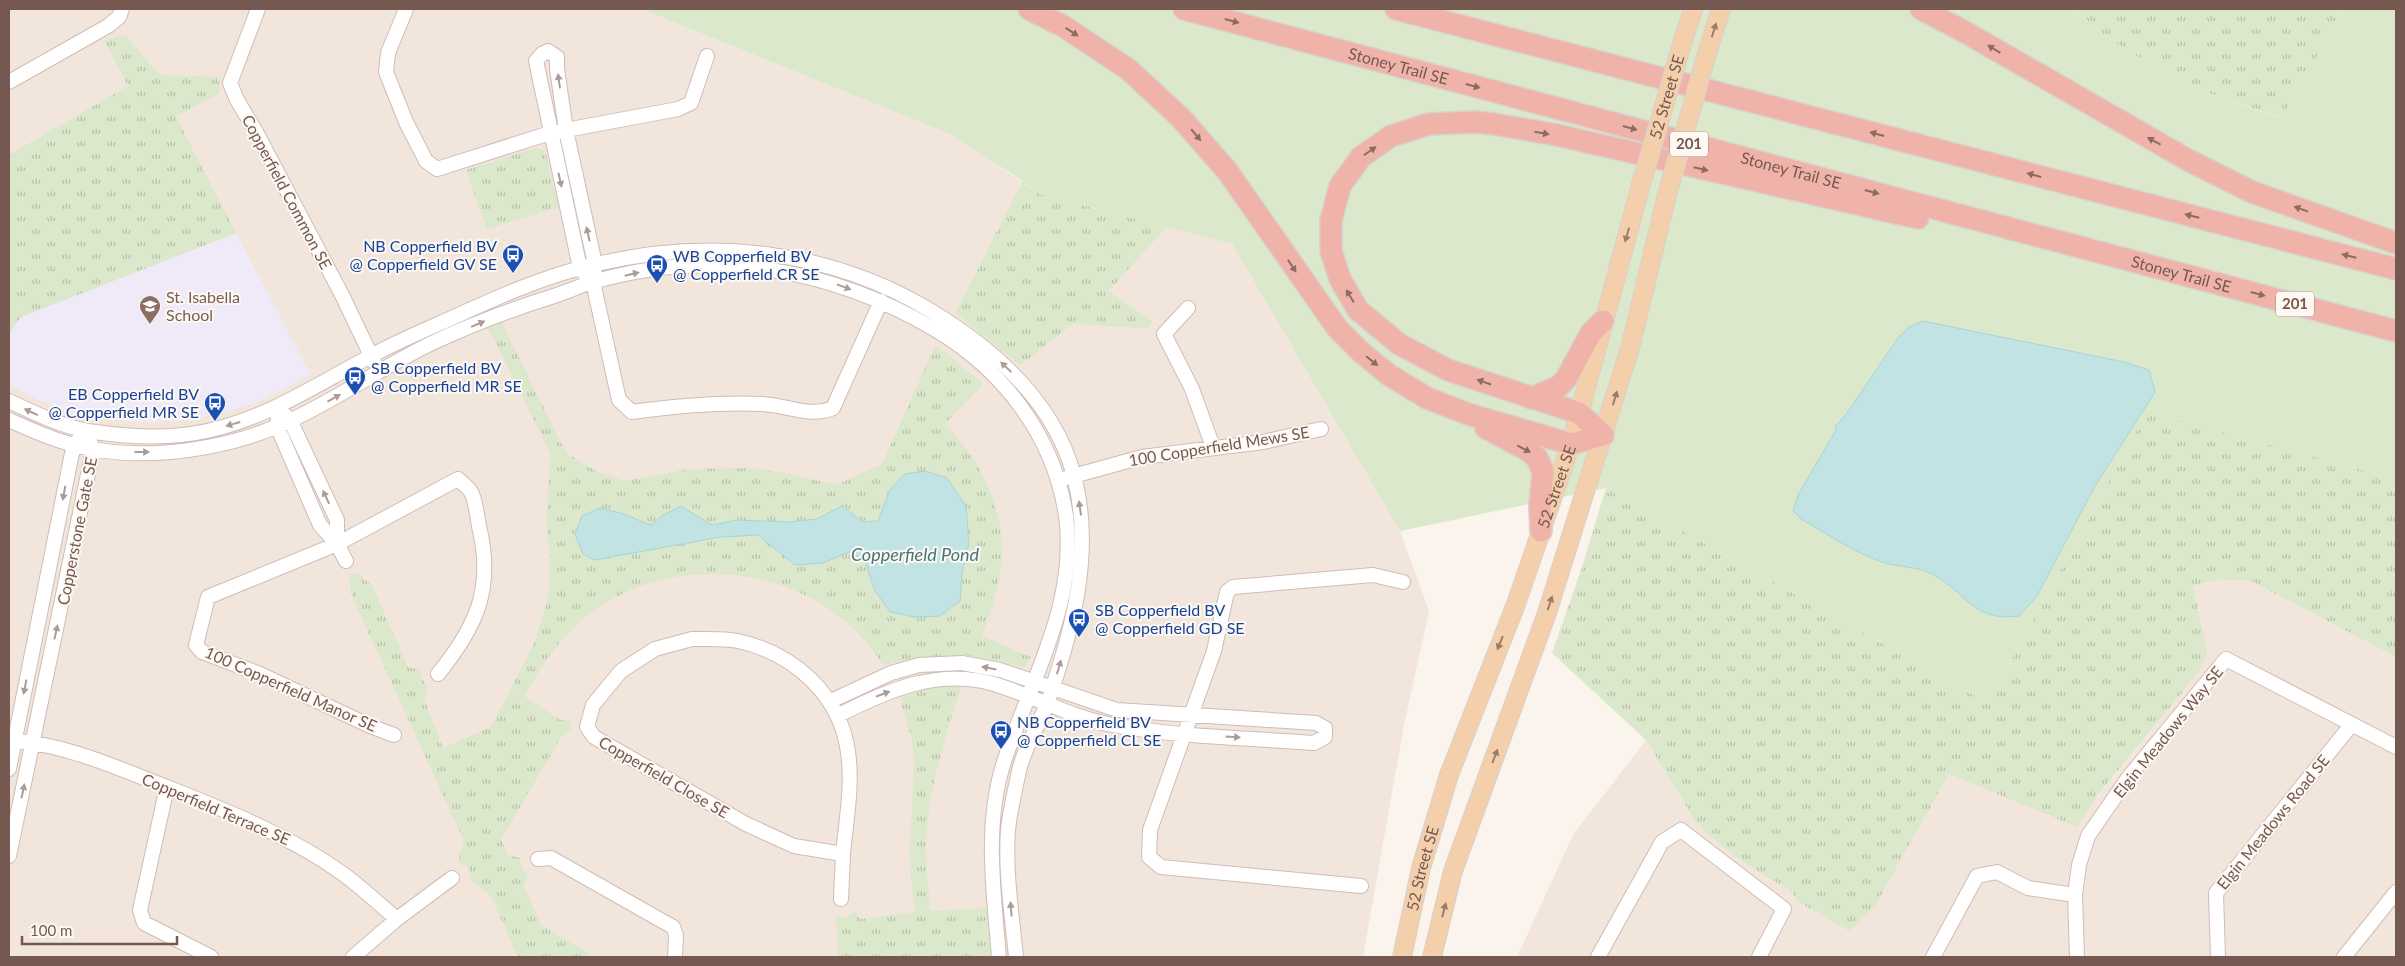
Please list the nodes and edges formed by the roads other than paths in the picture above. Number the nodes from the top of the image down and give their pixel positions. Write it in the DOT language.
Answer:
graph roads {
  1 [pos="122,9"];
  2 [pos="258,9"];
  3 [pos="406,9"];
  4 [pos="1029,9"];
  5 [pos="1184,9"];
  6 [pos="1396,9"];
  7 [pos="1693,9"];
  8 [pos="1721,9"];
  9 [pos="1921,9"];
  10 [pos="707,56"];
  11 [pos="9,82"];
  12 [pos="566,130"];
  13 [pos="550,133"];
  14 [pos="1963,217"];
  15 [pos="2396,243"];
  16 [pos="740,250"];
  17 [pos="595,264"];
  18 [pos="738,266"];
  19 [pos="580,268"];
  20 [pos="2396,269"];
  21 [pos="592,282"];
  22 [pos="881,301"];
  23 [pos="1188,308"];
  24 [pos="1603,321"];
  25 [pos="2396,331"];
  26 [pos="370,356"];
  27 [pos="379,372"];
  28 [pos="1531,398"];
  29 [pos="9,401"];
  30 [pos="278,408"];
  31 [pos="1579,413"];
  32 [pos="1468,414"];
  33 [pos="9,420"];
  34 [pos="290,420"];
  35 [pos="277,426"];
  36 [pos="1321,429"];
  37 [pos="87,430"];
  38 [pos="1603,435"];
  39 [pos="1571,444"];
  40 [pos="74,445"];
  41 [pos="1213,447"];
  42 [pos="93,450"];
  43 [pos="1074,476"];
  44 [pos="1058,480"];
  45 [pos="1541,531"];
  46 [pos="337,544"];
  47 [pos="346,561"];
  48 [pos="1403,582"];
  49 [pos="438,674"];
  50 [pos="1034,682"];
  51 [pos="1052,688"];
  52 [pos="1029,698"];
  53 [pos="831,701"];
  54 [pos="1047,704"];
  55 [pos="839,715"];
  56 [pos="1192,716"];
  57 [pos="2352,724"];
  58 [pos="1184,733"];
  59 [pos="394,736"];
  60 [pos="12,740"];
  61 [pos="33,742"];
  62 [pos="2396,747"];
  63 [pos="9,769"];
  64 [pos="166,787"];
  65 [pos="843,854"];
  66 [pos="9,856"];
  67 [pos="538,859"];
  68 [pos="1008,859"];
  69 [pos="992,861"];
  70 [pos="452,878"];
  71 [pos="1361,886"];
  72 [pos="2396,892"];
  73 [pos="2075,895"];
  74 [pos="841,900"];
  75 [pos="397,919"];
  76 [pos="211,957"];
  77 [pos="353,957"];
  78 [pos="675,957"];
  79 [pos="999,957"];
  80 [pos="1016,957"];
  81 [pos="1402,957"];
  82 [pos="1432,957"];
  83 [pos="1598,957"];
  84 [pos="1759,957"];
  85 [pos="1933,957"];
  86 [pos="2077,957"];
  87 [pos="2218,957"];
  88 [pos="2344,957"];
  1 -- 11 [label="street"];
  2 -- 26 [label="street, Copperfield Common SE"];
  3 -- 13 [label="street"];
  4 -- 32 [label="highway, one-way"];
  5 -- 14 [label="highway, Stoney Trail SE / 201, one-way"];
  20 -- 6 [label="highway, one-way"];
  7 -- 24 [label="main road, 52 Street SE, one-way, bridge"];
  38 -- 8 [label="main road, 52 Street SE, one-way, bridge"];
  15 -- 9 [label="highway, one-way"];
  10 -- 12 [label="street"];
  12 -- 13 [label="street"];
  12 -- 13 [label="street, one-way"];
  17 -- 12 [label="street, one-way"];
  13 -- 19 [label="street, one-way"];
  14 -- 25 [label="highway, Stoney Trail SE / 201, one-way"];
  28 -- 14 [label="highway, one-way"];
  16 -- 17 [label="street"];
  16 -- 18 [label="street"];
  43 -- 16 [label="street, one-way"];
  17 -- 19 [label="street"];
  17 -- 21 [label="street"];
  21 -- 18 [label="street, one-way"];
  18 -- 22 [label="street, one-way"];
  19 -- 21 [label="street"];
  19 -- 26 [label="street"];
  21 -- 22 [label="street"];
  27 -- 21 [label="street, one-way"];
  22 -- 44 [label="street"];
  23 -- 41 [label="street"];
  24 -- 28 [label="highway"];
  24 -- 31 [label="main road, 52 Street SE"];
  26 -- 27 [label="street, Copperfield Common SE"];
  26 -- 30 [label="street"];
  34 -- 27 [label="street, one-way"];
  28 -- 31 [label="highway"];
  37 -- 29 [label="street, one-way"];
  30 -- 34 [label="street"];
  30 -- 35 [label="street"];
  30 -- 37 [label="street, one-way"];
  31 -- 38 [label="highway"];
  31 -- 39 [label="main road, 52 Street SE"];
  32 -- 39 [label="highway"];
  32 -- 45 [label="highway, one-way"];
  33 -- 40 [label="street"];
  34 -- 35 [label="street"];
  46 -- 34 [label="street, one-way"];
  42 -- 35 [label="street, one-way"];
  35 -- 46 [label="street"];
  36 -- 41 [label="street, 100 Copperfield Mews SE"];
  37 -- 40 [label="street, Copperstone Gate SE"];
  37 -- 42 [label="street, Copperstone Gate SE"];
  38 -- 39 [label="highway"];
  82 -- 38 [label="main road, 52 Street SE, one-way"];
  39 -- 45 [label="main road, 52 Street SE"];
  40 -- 42 [label="street"];
  40 -- 60 [label="street, Copperstone Gate SE, one-way"];
  41 -- 43 [label="street, 100 Copperfield Mews SE"];
  61 -- 42 [label="street, Copperstone Gate SE, one-way"];
  43 -- 44 [label="street, 100 Copperfield Mews SE"];
  51 -- 43 [label="street, one-way"];
  44 -- 50 [label="street"];
  45 -- 81 [label="main road, 52 Street SE, one-way"];
  46 -- 47 [label="street"];
  46 -- 49 [label="street"];
  46 -- 59 [label="street, 100 Copperfield Manor SE"];
  48 -- 56 [label="street"];
  50 -- 51 [label="street"];
  50 -- 52 [label="street"];
  50 -- 53 [label="street, one-way"];
  51 -- 54 [label="street"];
  51 -- 56 [label="street"];
  52 -- 54 [label="street"];
  55 -- 52 [label="street, one-way"];
  52 -- 69 [label="street"];
  53 -- 55 [label="street, Copperfield Close SE"];
  53 -- 65 [label="street, Copperfield Close SE"];
  54 -- 58 [label="street"];
  54 -- 68 [label="street"];
  55 -- 65 [label="street, Copperfield Close SE"];
  56 -- 58 [label="street"];
  58 -- 56 [label="street, one-way"];
  57 -- 62 [label="street, Elgin Meadows Way SE"];
  57 -- 73 [label="street, Elgin Meadows Way SE"];
  57 -- 87 [label="street, Elgin Meadows Road SE"];
  58 -- 71 [label="street"];
  60 -- 61 [label="street, Copperfield Terrace SE"];
  60 -- 63 [label="street, Copperstone Gate SE"];
  61 -- 64 [label="street, Copperfield Terrace SE"];
  66 -- 61 [label="street, Copperstone Gate SE, one-way"];
  64 -- 75 [label="street, Copperfield Terrace SE"];
  64 -- 76 [label="street"];
  65 -- 74 [label="street"];
  67 -- 78 [label="street"];
  68 -- 69 [label="street"];
  80 -- 68 [label="street, one-way"];
  69 -- 79 [label="street"];
  70 -- 75 [label="street"];
  72 -- 88 [label="street"];
  73 -- 85 [label="street"];
  73 -- 86 [label="street, Elgin Meadows Way SE"];
  75 -- 77 [label="street"];
  83 -- 84 [label="street"];
}
